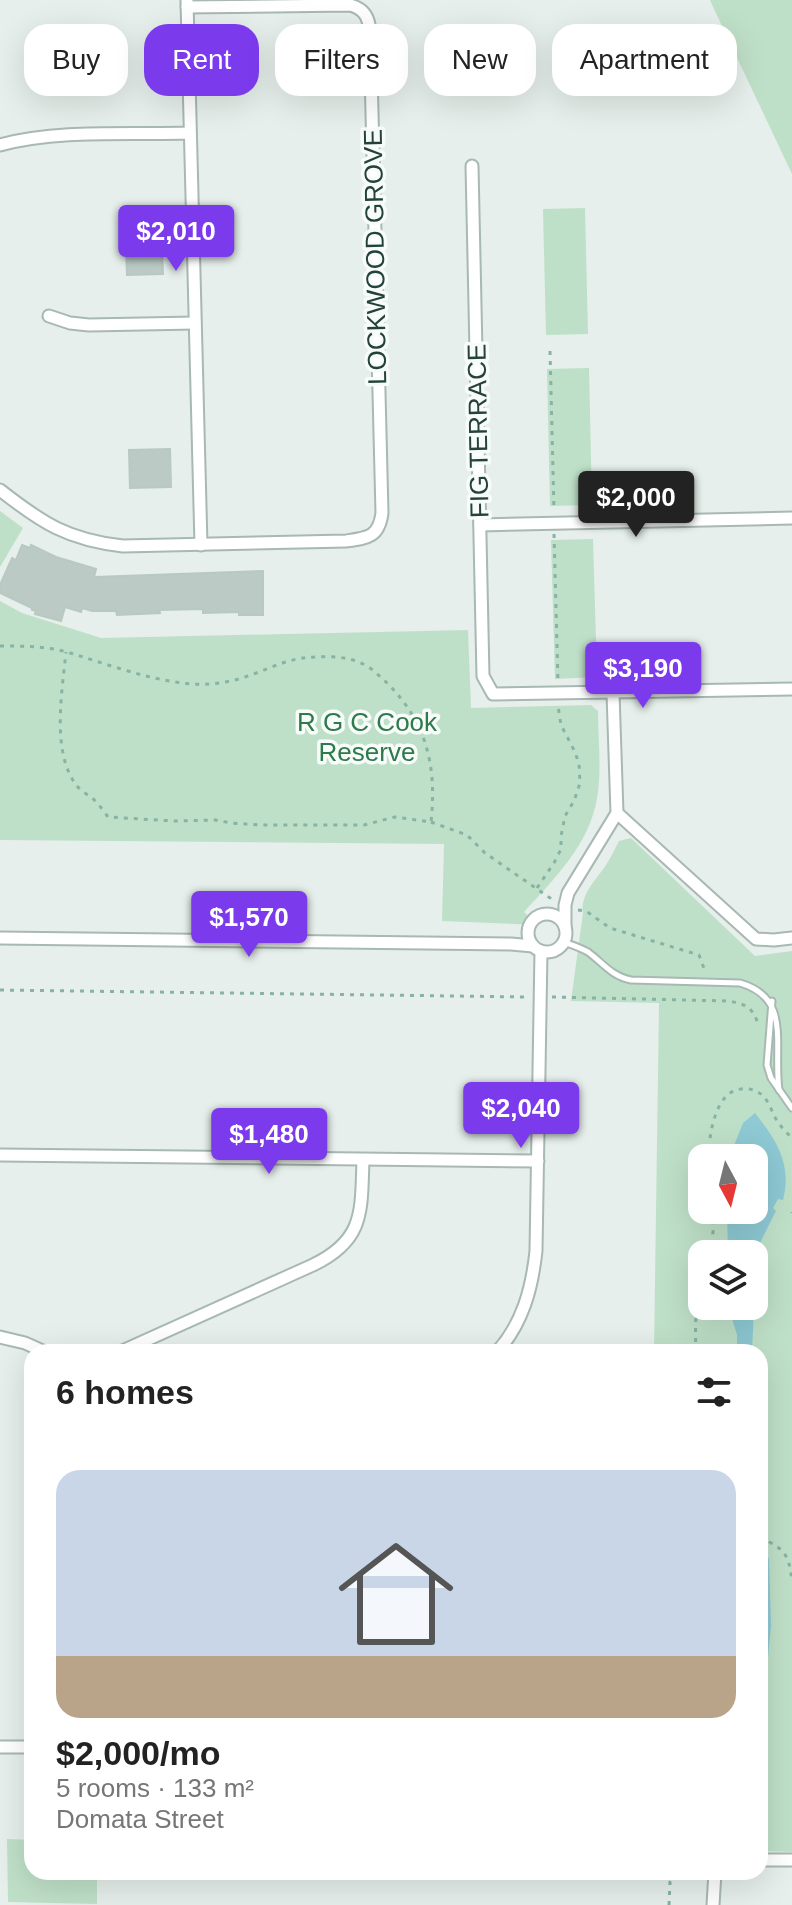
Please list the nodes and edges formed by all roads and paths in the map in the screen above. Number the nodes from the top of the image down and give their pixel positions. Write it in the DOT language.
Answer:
graph roads {
  1 [pos="187,3"];
  2 [pos="190,133"];
  3 [pos="0,145"];
  4 [pos="472,166"];
  5 [pos="49,316"];
  6 [pos="195,323"];
  7 [pos="550,351"];
  8 [pos="0,490"];
  9 [pos="792,518"];
  10 [pos="554,524"];
  11 [pos="480,525"];
  12 [pos="201,545"];
  13 [pos="0,646"];
  14 [pos="66,652"];
  15 [pos="792,689"];
  16 [pos="558,693"];
  17 [pos="613,693"];
  18 [pos="617,813"];
  19 [pos="431,822"];
  20 [pos="537,888"];
  21 [pos="561,905"];
  22 [pos="538,916"];
  23 [pos="565,927"];
  24 [pos="528,928"];
  25 [pos="0,938"];
  26 [pos="792,938"];
  27 [pos="564,942"];
  28 [pos="497,944"];
  29 [pos="537,948"];
  30 [pos="705,982"];
  31 [pos="0,990"];
  32 [pos="540,997"];
  33 [pos="704,999"];
  34 [pos="772,1000"];
  35 [pos="759,1026"];
  36 [pos="779,1090"];
  37 [pos="792,1108"];
  38 [pos="792,1138"];
  39 [pos="709,1144"];
  40 [pos="0,1155"];
  41 [pos="363,1160"];
  42 [pos="538,1161"];
  43 [pos="696,1320"];
  44 [pos="0,1337"];
  45 [pos="27,1344"];
  46 [pos="138,1344"];
  47 [pos="502,1344"];
  48 [pos="696,1344"];
  49 [pos="768,1541"];
  50 [pos="792,1580"];
  51 [pos="0,1747"];
  52 [pos="24,1747"];
  53 [pos="768,1860"];
  54 [pos="792,1860"];
  55 [pos="671,1880"];
  56 [pos="715,1880"];
  57 [pos="669,1905"];
  58 [pos="713,1905"];
  1 -- 2 [label="street"];
  1 -- 12 [label="street, LOCKWOOD GROVE"];
  2 -- 3 [label="street"];
  2 -- 6 [label="street"];
  4 -- 11 [label="street, FIG TERRACE"];
  5 -- 6 [label="street"];
  6 -- 12 [label="street"];
  7 -- 10 [label="path"];
  8 -- 12 [label="street"];
  9 -- 10 [label="street"];
  10 -- 11 [label="street"];
  10 -- 16 [label="path"];
  11 -- 16 [label="street, FIG TERRACE"];
  13 -- 14 [label="path"];
  14 -- 19 [label="path"];
  14 -- 19 [label="path"];
  15 -- 17 [label="street"];
  16 -- 17 [label="street"];
  16 -- 20 [label="path"];
  17 -- 18 [label="street"];
  18 -- 21 [label="street"];
  18 -- 26 [label="street"];
  19 -- 20 [label="path"];
  20 -- 21 [label="path"];
  21 -- 22 [label="street"];
  21 -- 23 [label="street"];
  21 -- 30 [label="path"];
  22 -- 23 [label="street"];
  22 -- 24 [label="street"];
  23 -- 27 [label="street"];
  24 -- 28 [label="street"];
  24 -- 29 [label="street"];
  25 -- 28 [label="street"];
  27 -- 29 [label="street"];
  27 -- 30 [label="lane"];
  28 -- 29 [label="street"];
  29 -- 32 [label="street"];
  30 -- 33 [label="path"];
  30 -- 34 [label="lane"];
  31 -- 32 [label="path"];
  32 -- 33 [label="path"];
  32 -- 42 [label="street"];
  33 -- 35 [label="path"];
  34 -- 36 [label="lane"];
  34 -- 36 [label="lane"];
  36 -- 37 [label="lane"];
  38 -- 39 [label="path"];
  40 -- 41 [label="street"];
  41 -- 42 [label="street"];
  41 -- 46 [label="street"];
  42 -- 47 [label="street"];
  43 -- 48 [label="path"];
  44 -- 45 [label="street"];
  49 -- 50 [label="path"];
  51 -- 52 [label="street"];
  53 -- 54 [label="street"];
  55 -- 57 [label="path"];
  56 -- 58 [label="street"];
}
